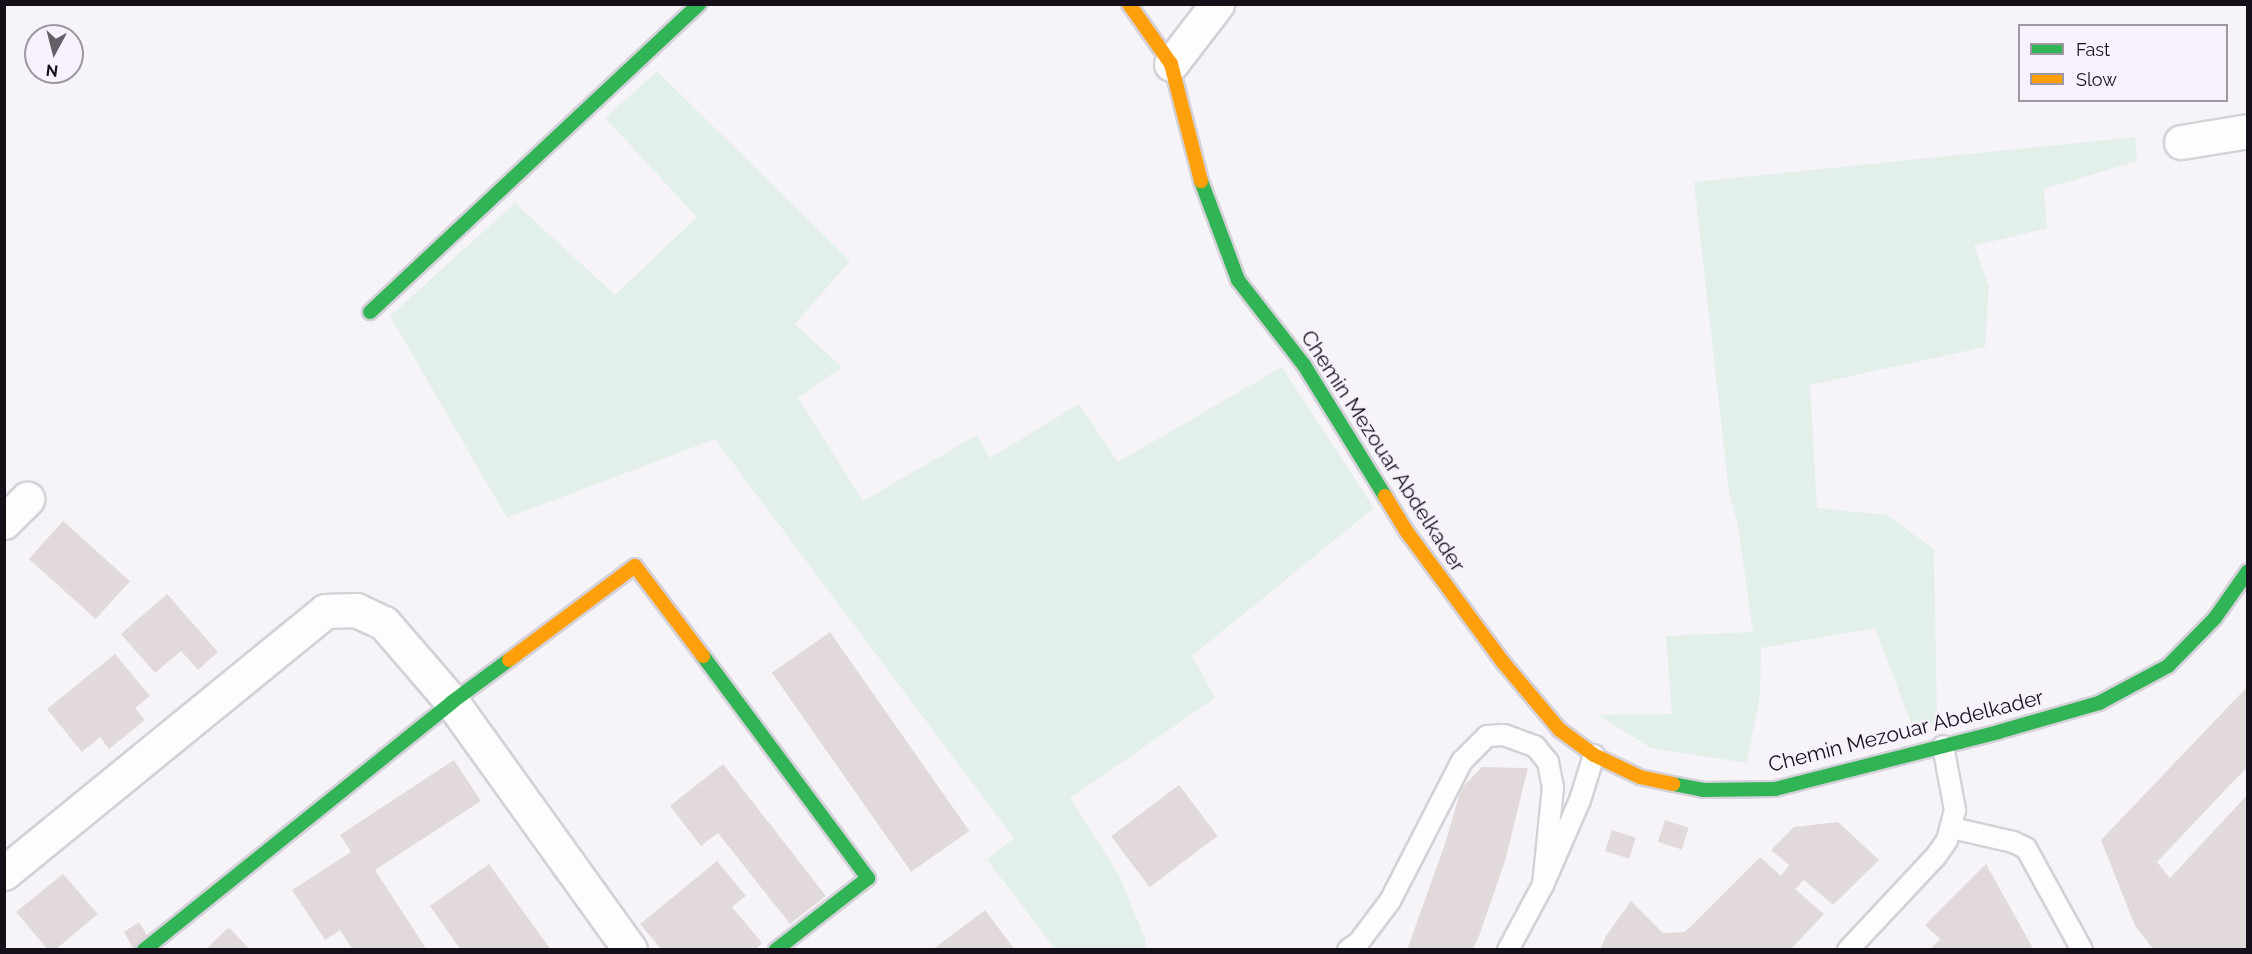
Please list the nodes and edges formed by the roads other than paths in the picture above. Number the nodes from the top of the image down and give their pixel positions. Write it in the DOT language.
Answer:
graph roads {
  1 [pos="699,4"];
  2 [pos="1129,4"];
  3 [pos="1216,4"];
  4 [pos="1171,64"];
  5 [pos="2247,131"];
  6 [pos="2181,142"];
  7 [pos="370,312"];
  8 [pos="2247,571"];
  9 [pos="452,702"];
  10 [pos="1943,746"];
  11 [pos="1594,755"];
  12 [pos="1952,828"];
  13 [pos="4,873"];
  14 [pos="1543,885"];
  15 [pos="1358,947"];
  16 [pos="144,950"];
  17 [pos="630,950"];
  18 [pos="776,950"];
  19 [pos="1508,950"];
  20 [pos="1848,950"];
  21 [pos="2082,950"];
  1 -- 7 [label="street"];
  2 -- 4 [label="street, Chemin Mezouar Abdelkader"];
  3 -- 4 [label="street"];
  4 -- 11 [label="street, Chemin Mezouar Abdelkader"];
  5 -- 6 [label="street"];
  8 -- 10 [label="street, Chemin Mezouar Abdelkader"];
  9 -- 13 [label="street"];
  9 -- 16 [label="street"];
  9 -- 17 [label="street"];
  9 -- 18 [label="street"];
  10 -- 11 [label="street, Chemin Mezouar Abdelkader"];
  10 -- 12 [label="lane"];
  11 -- 14 [label="lane"];
  12 -- 20 [label="lane"];
  12 -- 21 [label="lane"];
  14 -- 15 [label="lane"];
  14 -- 19 [label="lane"];
}
